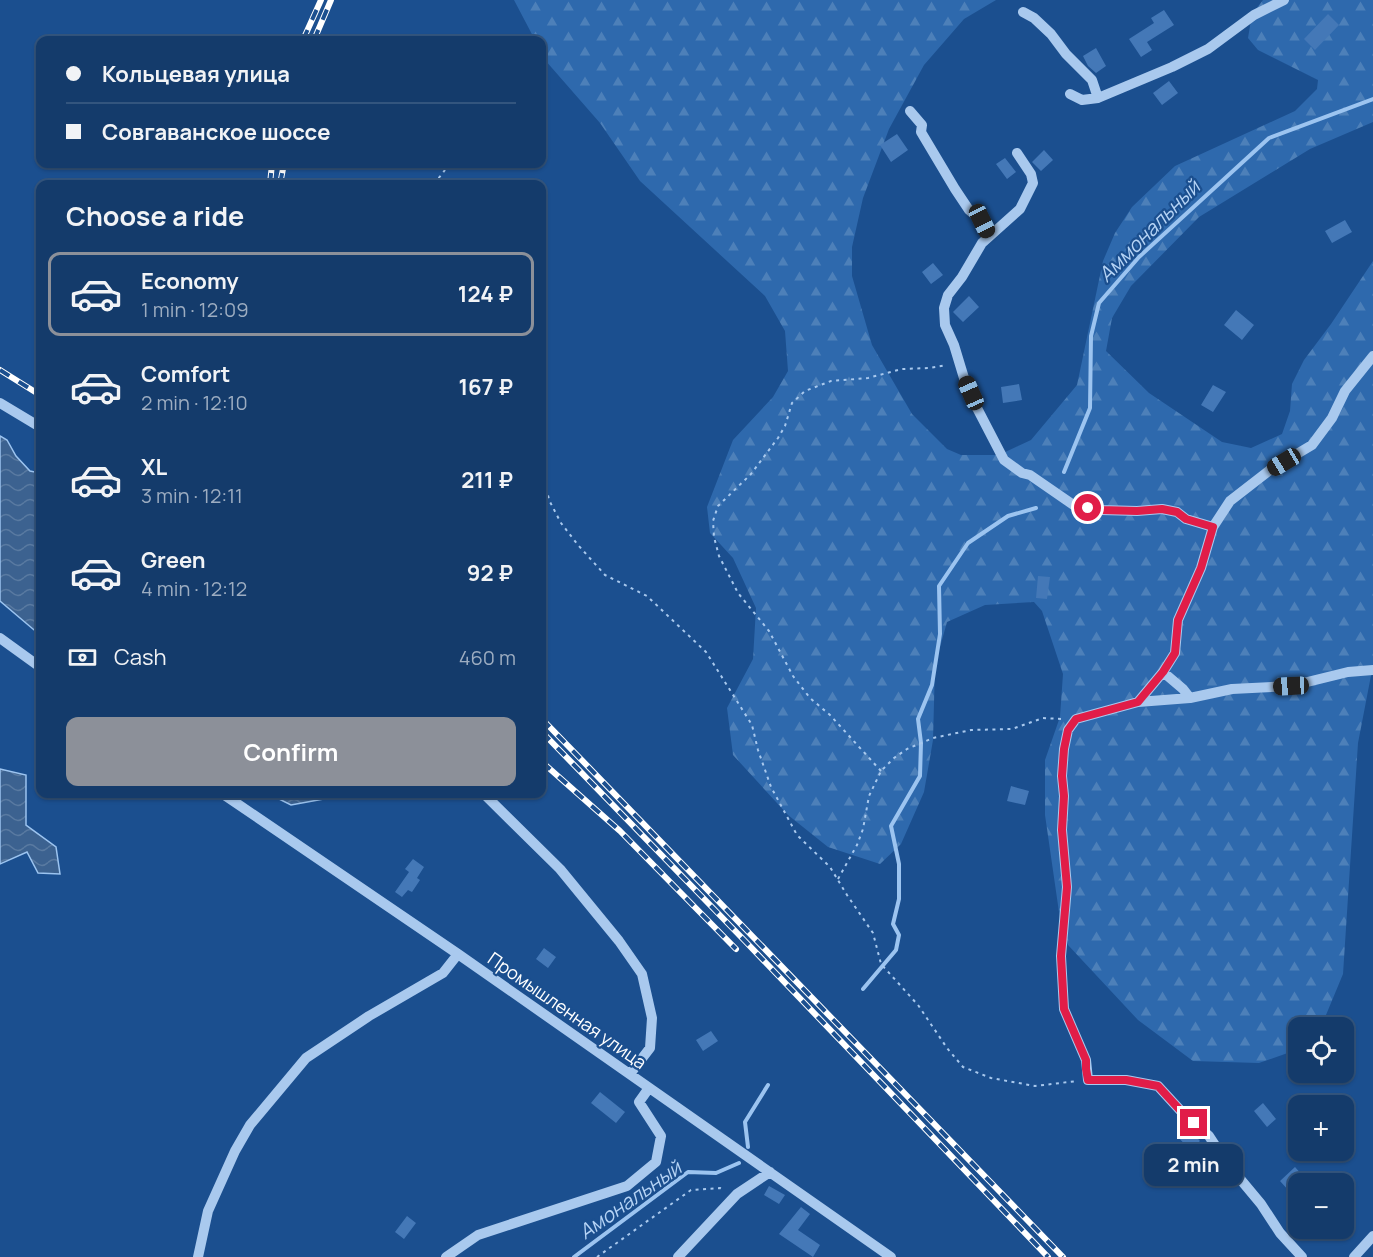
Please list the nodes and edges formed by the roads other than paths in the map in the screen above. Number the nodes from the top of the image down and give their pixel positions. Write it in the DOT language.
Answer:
graph roads {
  1 [pos="1284,0"];
  2 [pos="1023,12"];
  3 [pos="1070,94"];
  4 [pos="1098,99"];
  5 [pos="910,111"];
  6 [pos="1017,153"];
  7 [pos="989,236"];
  8 [pos="1373,356"];
  9 [pos="0,404"];
  10 [pos="36,425"];
  11 [pos="1213,527"];
  12 [pos="0,638"];
  13 [pos="36,664"];
  14 [pos="1373,670"];
  15 [pos="1163,672"];
  16 [pos="1190,698"];
  17 [pos="1138,702"];
  18 [pos="229,798"];
  19 [pos="488,798"];
  20 [pos="458,954"];
  21 [pos="630,1074"];
  22 [pos="649,1088"];
  23 [pos="770,1172"];
  24 [pos="1373,1236"];
  25 [pos="198,1257"];
  26 [pos="446,1257"];
  27 [pos="678,1257"];
  28 [pos="891,1257"];
  29 [pos="1302,1257"];
  30 [pos="1353,1257"];
  1 -- 4 [label="street"];
  2 -- 4 [label="street"];
  3 -- 4 [label="street"];
  5 -- 7 [label="street"];
  6 -- 7 [label="street"];
  7 -- 11 [label="street"];
  8 -- 11 [label="street"];
  9 -- 10 [label="street"];
  11 -- 15 [label="street"];
  12 -- 13 [label="street"];
  14 -- 16 [label="street"];
  15 -- 16 [label="street"];
  15 -- 17 [label="street"];
  16 -- 17 [label="street"];
  17 -- 29 [label="street"];
  18 -- 20 [label="street, Промышленная улица"];
  19 -- 21 [label="street"];
  20 -- 21 [label="street, Промышленная улица"];
  20 -- 25 [label="street"];
  21 -- 22 [label="street, Промышленная улица"];
  22 -- 23 [label="street, Промышленная улица"];
  22 -- 26 [label="street"];
  23 -- 27 [label="street"];
  23 -- 28 [label="street, Промышленная улица"];
  24 -- 30 [label="street"];
}
